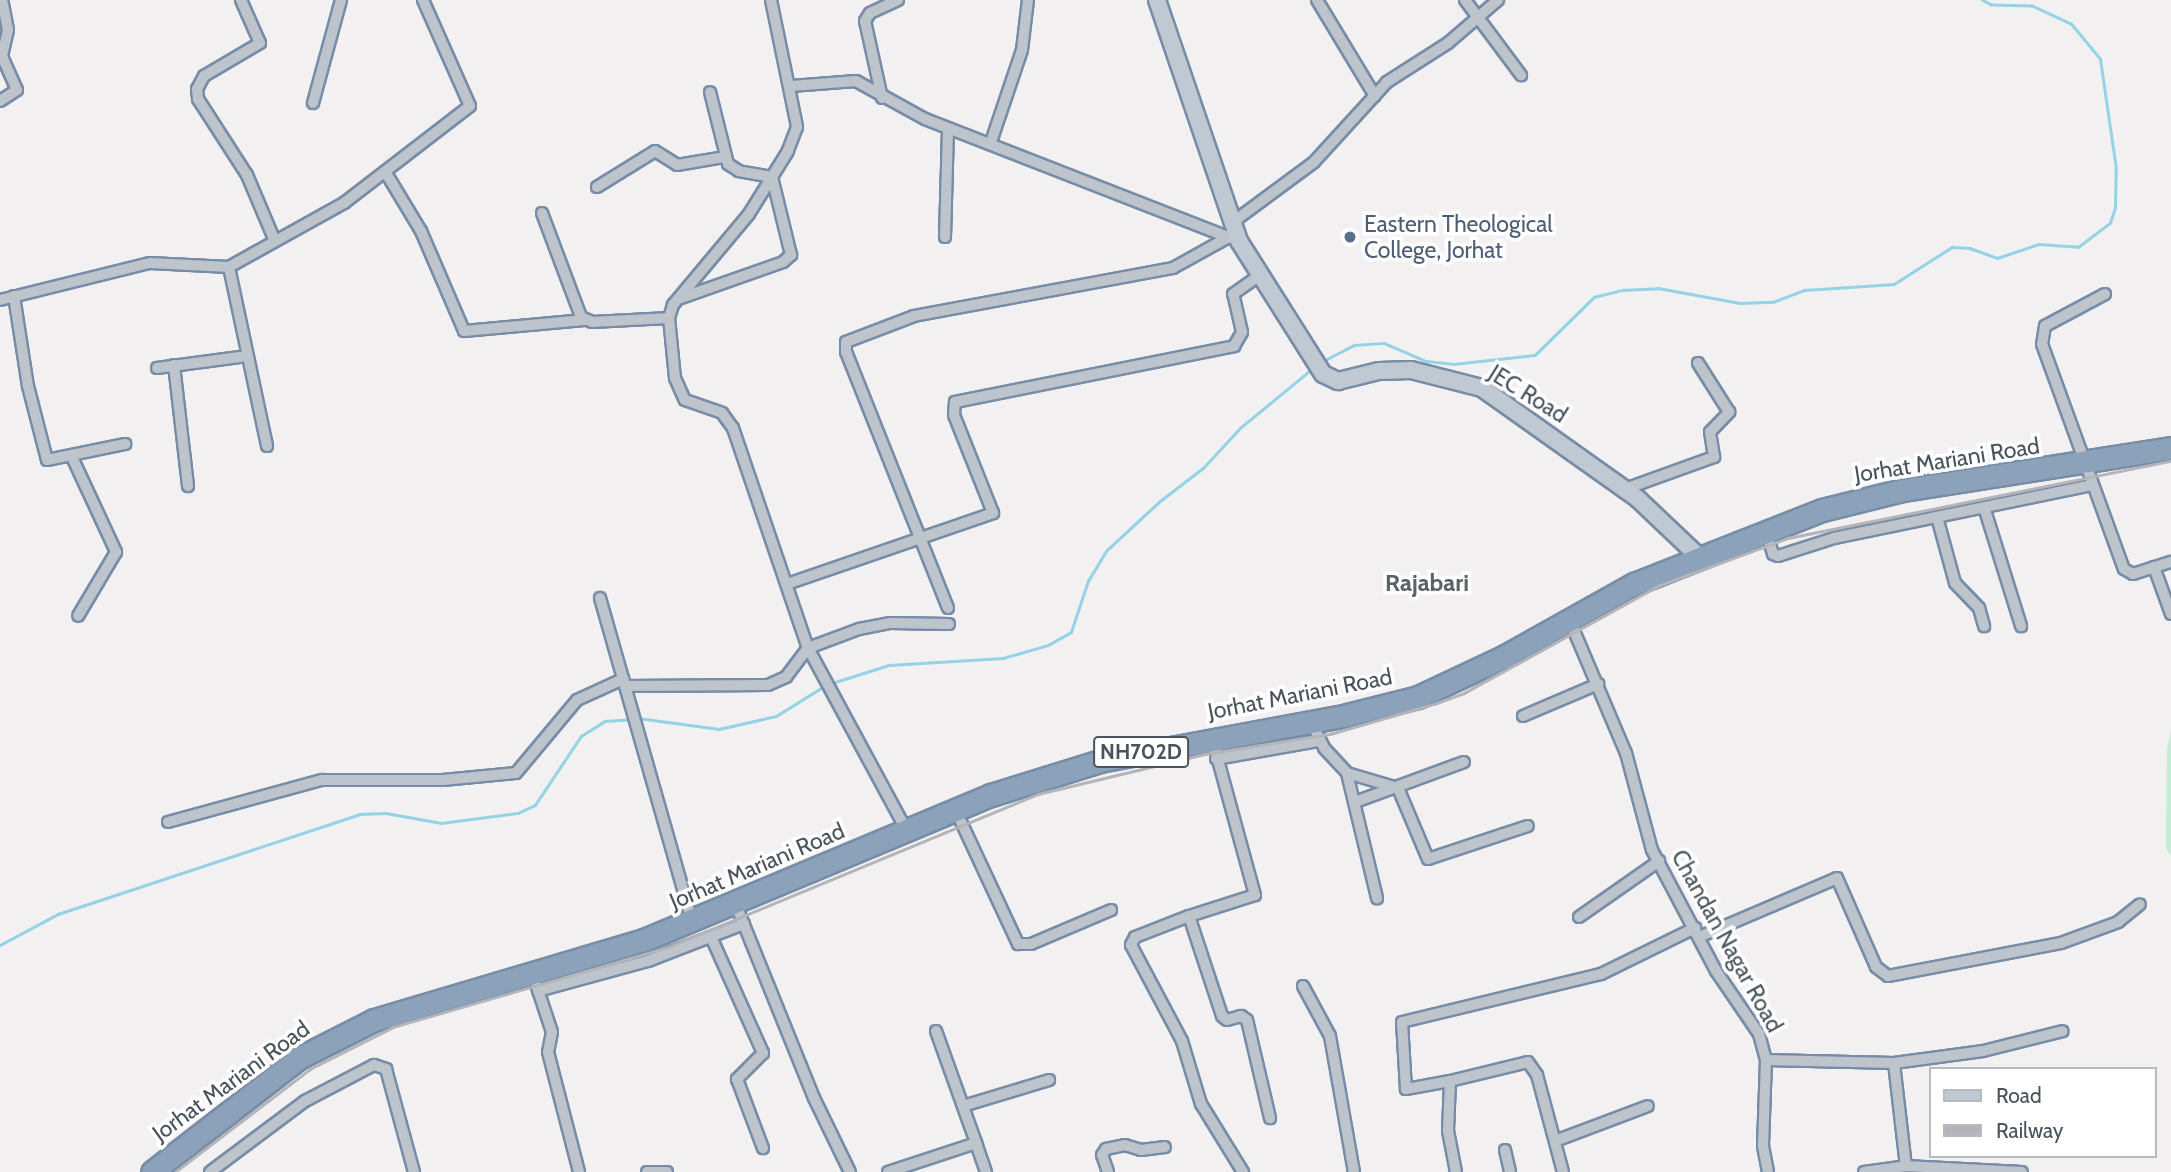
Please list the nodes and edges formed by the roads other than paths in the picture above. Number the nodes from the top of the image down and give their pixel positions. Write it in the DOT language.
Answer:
graph roads {
  1 [pos="2,0"];
  2 [pos="341,0"];
  3 [pos="423,0"];
  4 [pos="771,0"];
  5 [pos="898,0"];
  6 [pos="1028,0"];
  7 [pos="1157,0"];
  8 [pos="1317,0"];
  9 [pos="1465,0"];
  10 [pos="1498,0"];
  11 [pos="244,1"];
  12 [pos="1478,18"];
  13 [pos="1521,75"];
  14 [pos="791,86"];
  15 [pos="710,92"];
  16 [pos="1375,96"];
  17 [pos="882,98"];
  18 [pos="0,102"];
  19 [pos="313,103"];
  20 [pos="947,128"];
  21 [pos="991,142"];
  22 [pos="725,157"];
  23 [pos="386,173"];
  24 [pos="772,177"];
  25 [pos="597,187"];
  26 [pos="542,213"];
  27 [pos="1233,222"];
  28 [pos="945,237"];
  29 [pos="274,239"];
  30 [pos="1233,239"];
  31 [pos="229,267"];
  32 [pos="1259,276"];
  33 [pos="2105,294"];
  34 [pos="14,296"];
  35 [pos="678,299"];
  36 [pos="0,300"];
  37 [pos="669,318"];
  38 [pos="584,320"];
  39 [pos="247,356"];
  40 [pos="1698,363"];
  41 [pos="174,365"];
  42 [pos="157,368"];
  43 [pos="125,444"];
  44 [pos="267,446"];
  45 [pos="2171,448"];
  46 [pos="72,457"];
  47 [pos="2089,475"];
  48 [pos="188,486"];
  49 [pos="1625,489"];
  50 [pos="1984,507"];
  51 [pos="1937,517"];
  52 [pos="1765,529"];
  53 [pos="923,536"];
  54 [pos="1698,555"];
  55 [pos="2171,562"];
  56 [pos="2154,567"];
  57 [pos="787,584"];
  58 [pos="600,598"];
  59 [pos="948,608"];
  60 [pos="2171,614"];
  61 [pos="78,616"];
  62 [pos="1569,619"];
  63 [pos="949,624"];
  64 [pos="1984,626"];
  65 [pos="2021,626"];
  66 [pos="808,649"];
  67 [pos="1598,684"];
  68 [pos="625,687"];
  69 [pos="1523,716"];
  70 [pos="1315,731"];
  71 [pos="1214,748"];
  72 [pos="1464,762"];
  73 [pos="1348,773"];
  74 [pos="1398,788"];
  75 [pos="1354,802"];
  76 [pos="956,811"];
  77 [pos="168,822"];
  78 [pos="1528,826"];
  79 [pos="906,831"];
  80 [pos="1659,861"];
  81 [pos="1377,898"];
  82 [pos="2140,904"];
  83 [pos="1111,910"];
  84 [pos="740,915"];
  85 [pos="1189,916"];
  86 [pos="1579,917"];
  87 [pos="692,922"];
  88 [pos="1697,932"];
  89 [pos="712,939"];
  90 [pos="535,981"];
  91 [pos="1303,986"];
  92 [pos="936,1031"];
  93 [pos="2063,1031"];
  94 [pos="1766,1059"];
  95 [pos="1894,1063"];
  96 [pos="1049,1080"];
  97 [pos="1450,1081"];
  98 [pos="963,1106"];
  99 [pos="1648,1106"];
  100 [pos="1270,1118"];
  101 [pos="1555,1141"];
  102 [pos="976,1143"];
  103 [pos="1165,1147"];
  104 [pos="762,1148"];
  105 [pos="1505,1150"];
  106 [pos="1906,1166"];
  107 [pos="913,1168"];
  108 [pos="1992,1171"];
  109 [pos="152,1172"];
  110 [pos="209,1172"];
  111 [pos="414,1172"];
  112 [pos="579,1172"];
  113 [pos="647,1172"];
  114 [pos="667,1172"];
  115 [pos="850,1172"];
  116 [pos="888,1172"];
  117 [pos="986,1172"];
  118 [pos="1108,1172"];
  119 [pos="1242,1172"];
  120 [pos="1354,1172"];
  121 [pos="1456,1172"];
  122 [pos="1510,1172"];
  123 [pos="1563,1172"];
  124 [pos="1768,1172"];
  125 [pos="1864,1172"];
  126 [pos="2022,1172"];
  1 -- 18 [label="street"];
  2 -- 19 [label="street"];
  3 -- 23 [label="street"];
  4 -- 14 [label="street"];
  5 -- 17 [label="street"];
  6 -- 21 [label="street"];
  7 -- 27 [label="street, JEC Road"];
  8 -- 16 [label="street"];
  9 -- 12 [label="street"];
  10 -- 12 [label="street"];
  11 -- 29 [label="street"];
  12 -- 13 [label="street"];
  12 -- 16 [label="street"];
  14 -- 17 [label="street"];
  14 -- 24 [label="street"];
  15 -- 22 [label="street"];
  16 -- 27 [label="street"];
  17 -- 20 [label="street"];
  20 -- 21 [label="street"];
  20 -- 28 [label="street"];
  21 -- 30 [label="street"];
  22 -- 24 [label="street"];
  22 -- 25 [label="street"];
  23 -- 29 [label="street"];
  23 -- 38 [label="street"];
  24 -- 35 [label="street"];
  24 -- 35 [label="street"];
  26 -- 38 [label="street"];
  27 -- 30 [label="street, JEC Road"];
  29 -- 31 [label="street"];
  30 -- 32 [label="street, JEC Road"];
  30 -- 53 [label="street"];
  31 -- 34 [label="street"];
  31 -- 39 [label="street"];
  32 -- 49 [label="street, JEC Road"];
  32 -- 53 [label="street"];
  33 -- 47 [label="street"];
  34 -- 36 [label="street"];
  34 -- 46 [label="street"];
  35 -- 37 [label="street"];
  37 -- 38 [label="street"];
  37 -- 57 [label="street"];
  39 -- 41 [label="street"];
  39 -- 44 [label="street"];
  40 -- 49 [label="street"];
  41 -- 42 [label="street"];
  41 -- 48 [label="street"];
  43 -- 46 [label="street"];
  45 -- 47 [label="highway, Jorhat Mariani Road / NH702D"];
  46 -- 61 [label="street"];
  47 -- 50 [label="street"];
  47 -- 52 [label="highway, Jorhat Mariani Road / NH702D"];
  47 -- 56 [label="street"];
  49 -- 54 [label="street, JEC Road"];
  50 -- 51 [label="street"];
  50 -- 65 [label="street"];
  51 -- 52 [label="street"];
  51 -- 64 [label="street"];
  52 -- 54 [label="highway, Jorhat Mariani Road / NH702D"];
  53 -- 57 [label="street"];
  53 -- 59 [label="street"];
  54 -- 62 [label="highway, Jorhat Mariani Road / NH702D"];
  55 -- 56 [label="street"];
  56 -- 60 [label="street"];
  57 -- 66 [label="street"];
  58 -- 68 [label="street"];
  62 -- 67 [label="street, Chandan Nagar Road"];
  62 -- 70 [label="highway, Jorhat Mariani Road / NH702D"];
  63 -- 66 [label="street"];
  66 -- 68 [label="street"];
  66 -- 79 [label="street"];
  67 -- 69 [label="street"];
  67 -- 80 [label="street, Chandan Nagar Road"];
  68 -- 77 [label="street"];
  68 -- 87 [label="street"];
  70 -- 71 [label="highway, Jorhat Mariani Road / NH702D"];
  70 -- 73 [label="street"];
  71 -- 76 [label="highway, Jorhat Mariani Road / NH702D"];
  71 -- 85 [label="street"];
  72 -- 74 [label="street"];
  73 -- 74 [label="street"];
  73 -- 75 [label="street"];
  74 -- 75 [label="street"];
  74 -- 78 [label="street"];
  75 -- 81 [label="street"];
  76 -- 79 [label="highway, Jorhat Mariani Road / NH702D"];
  76 -- 83 [label="street"];
  79 -- 84 [label="highway, Jorhat Mariani Road / NH702D"];
  80 -- 86 [label="street"];
  80 -- 88 [label="street, Chandan Nagar Road"];
  82 -- 88 [label="street"];
  84 -- 87 [label="highway, Jorhat Mariani Road / NH702D"];
  84 -- 89 [label="street"];
  84 -- 115 [label="street"];
  85 -- 100 [label="street"];
  85 -- 119 [label="street"];
  87 -- 90 [label="highway, Jorhat Mariani Road / NH702D"];
  88 -- 94 [label="street, Chandan Nagar Road"];
  88 -- 97 [label="street"];
  89 -- 90 [label="street"];
  89 -- 104 [label="street"];
  90 -- 109 [label="highway, Jorhat Mariani Road / NH702D"];
  90 -- 112 [label="street"];
  91 -- 120 [label="street"];
  92 -- 98 [label="street"];
  93 -- 95 [label="street"];
  94 -- 95 [label="street"];
  94 -- 124 [label="street, Chandan Nagar Road"];
  95 -- 106 [label="street"];
  96 -- 98 [label="street"];
  97 -- 101 [label="street"];
  97 -- 121 [label="street"];
  98 -- 102 [label="street"];
  99 -- 101 [label="street"];
  101 -- 123 [label="street"];
  102 -- 107 [label="street"];
  102 -- 117 [label="street"];
  103 -- 118 [label="street"];
  105 -- 122 [label="street"];
  106 -- 108 [label="street"];
  106 -- 125 [label="street"];
  107 -- 116 [label="street"];
  108 -- 126 [label="street"];
  110 -- 111 [label="street"];
  113 -- 114 [label="street"];
}
